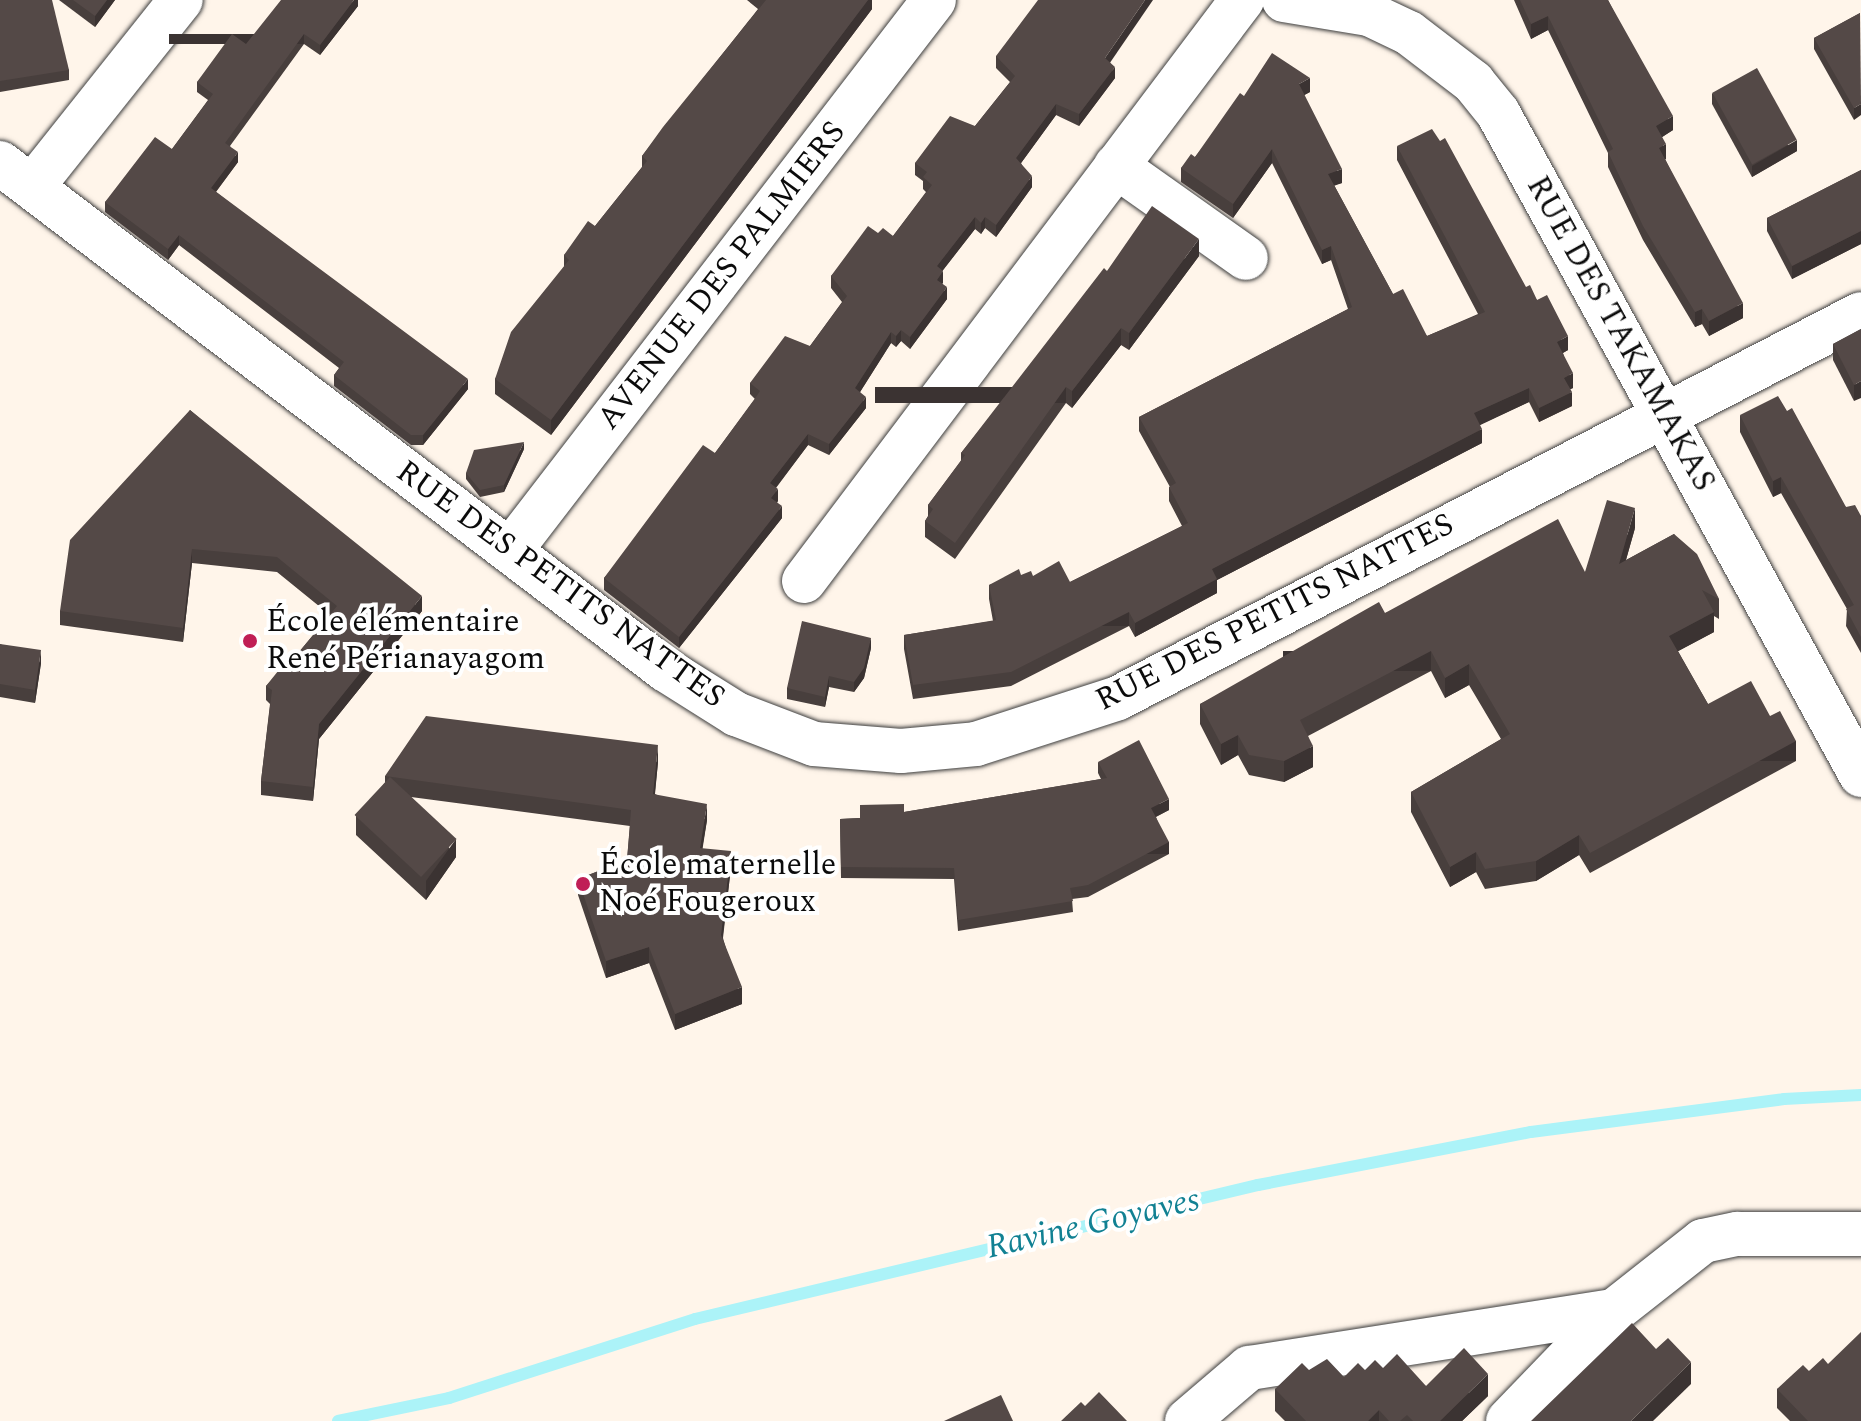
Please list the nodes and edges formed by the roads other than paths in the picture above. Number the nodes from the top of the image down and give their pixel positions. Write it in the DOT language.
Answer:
graph roads {
  1 [pos="181,0"];
  2 [pos="1242,0"];
  3 [pos="1284,0"];
  4 [pos="929,1"];
  5 [pos="1116,166"];
  6 [pos="16,175"];
  7 [pos="1246,258"];
  8 [pos="1861,314"];
  9 [pos="1665,415"];
  10 [pos="510,551"];
  11 [pos="804,581"];
  12 [pos="1861,775"];
  13 [pos="1859,1236"];
  14 [pos="1614,1311"];
  15 [pos="1187,1421"];
  16 [pos="1508,1421"];
  1 -- 6 [label="street"];
  2 -- 5 [label="street"];
  3 -- 9 [label="street, RUE DES TAKAMAKAS"];
  4 -- 10 [label="street, AVENUE DES PALMIERS"];
  5 -- 7 [label="street"];
  5 -- 11 [label="street"];
  6 -- 10 [label="street, RUE DES PETITS NATTES"];
  8 -- 9 [label="street, RUE DES PETITS NATTES"];
  9 -- 10 [label="street, RUE DES PETITS NATTES"];
  9 -- 12 [label="street, RUE DES TAKAMAKAS"];
  13 -- 14 [label="street"];
  14 -- 15 [label="street"];
  14 -- 16 [label="street"];
}
